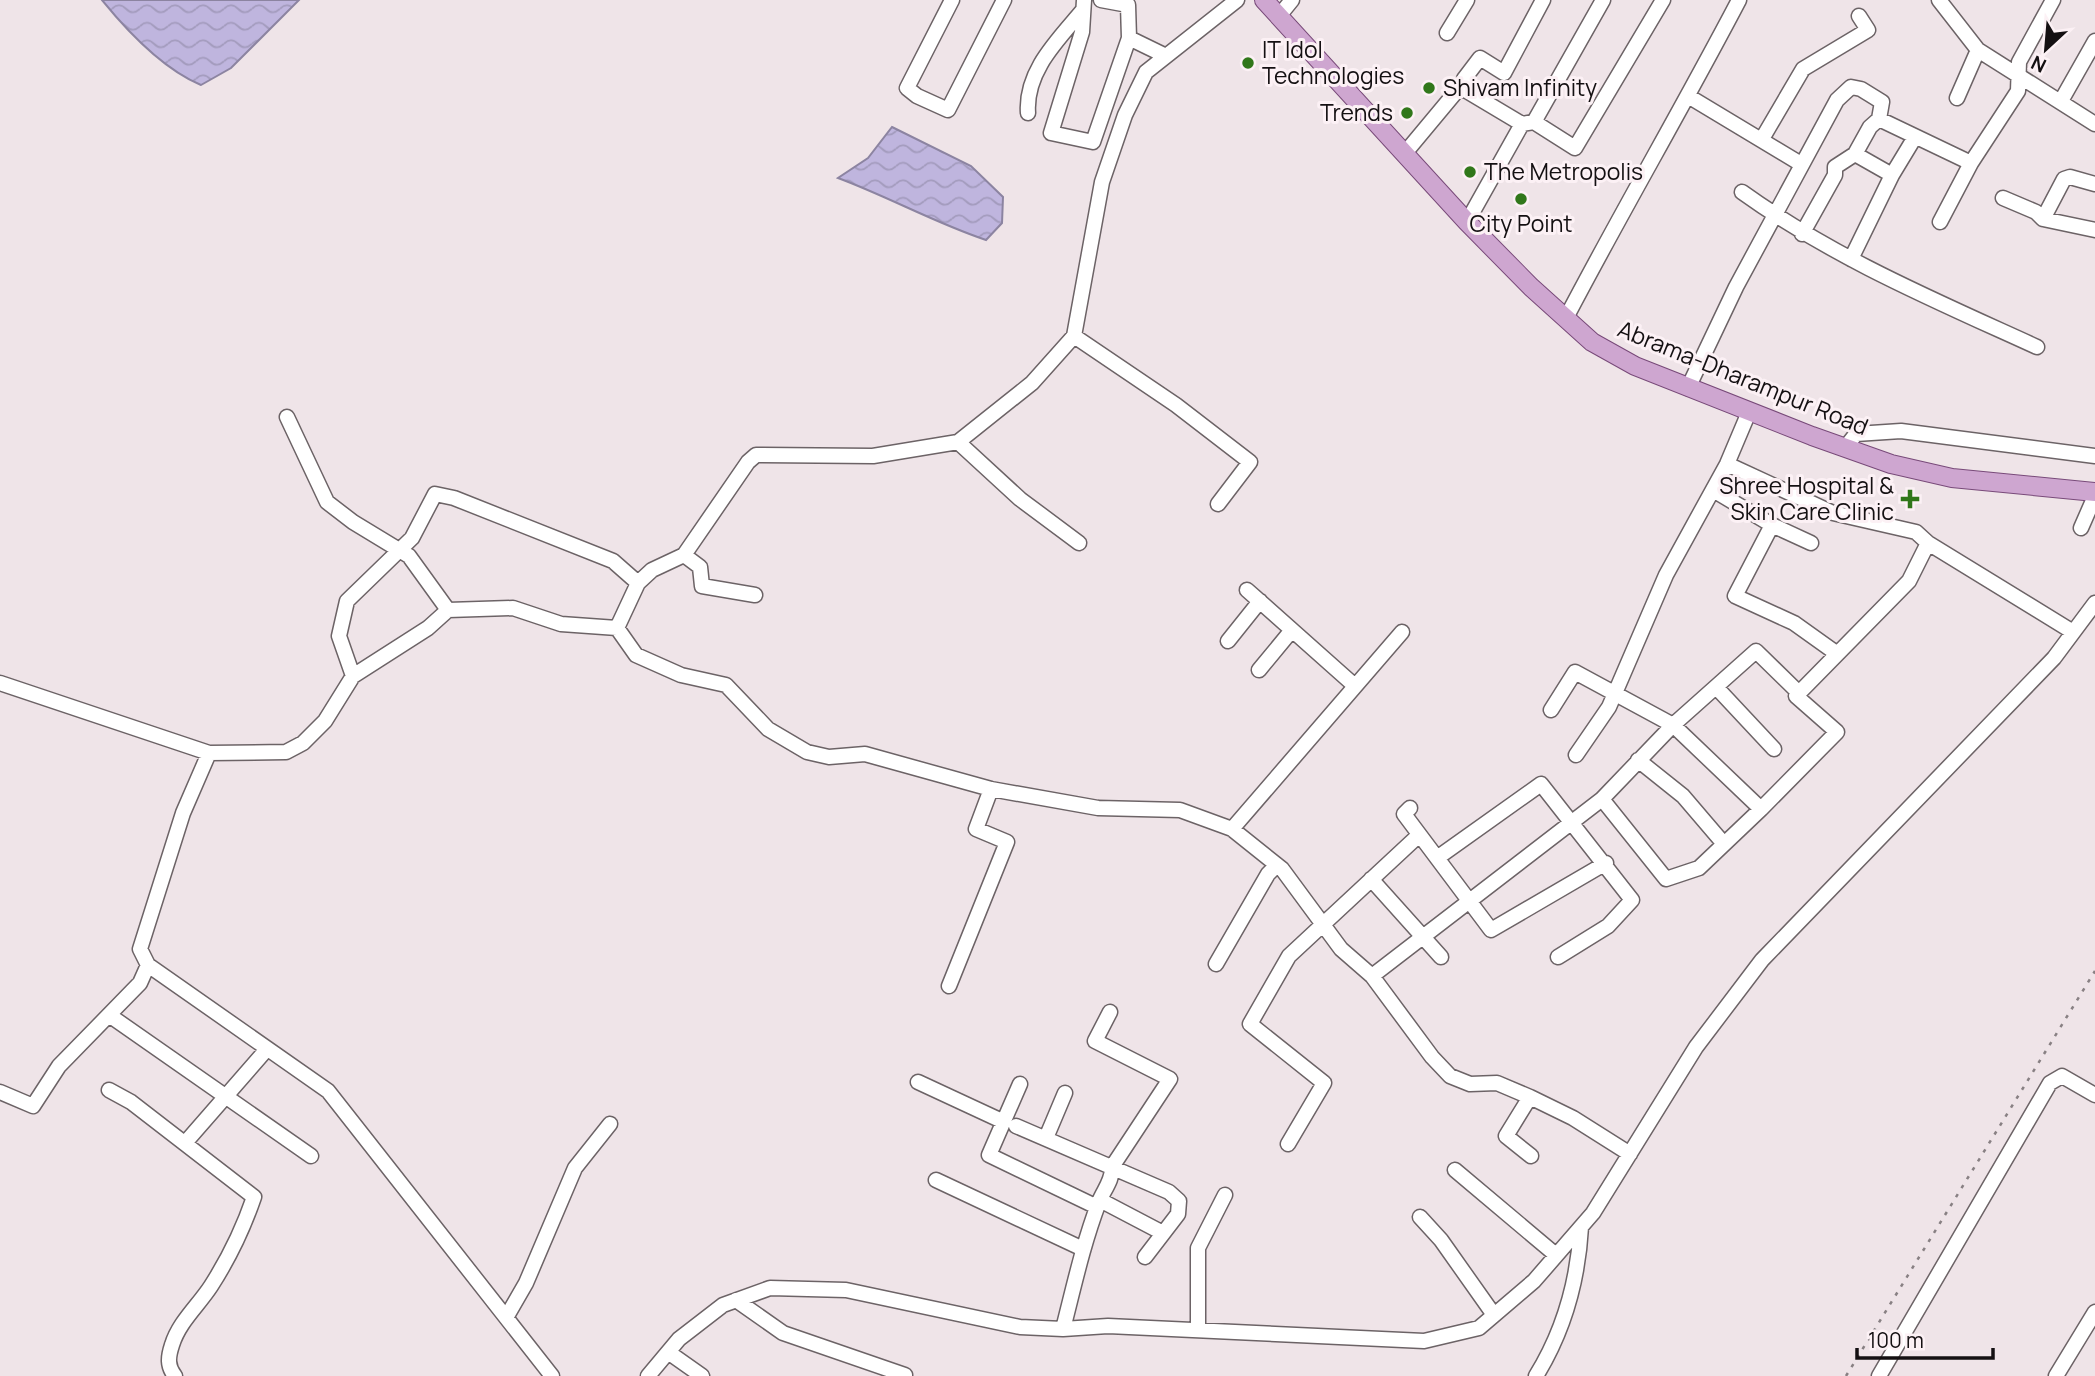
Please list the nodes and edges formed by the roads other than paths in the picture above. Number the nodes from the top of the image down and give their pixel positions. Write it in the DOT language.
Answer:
graph roads {
  1 [pos="952,0"];
  2 [pos="1004,0"];
  3 [pos="1101,0"];
  4 [pos="1237,0"];
  5 [pos="1264,0"];
  6 [pos="1292,0"];
  7 [pos="1467,0"];
  8 [pos="1543,0"];
  9 [pos="1603,0"];
  10 [pos="1662,0"];
  11 [pos="1739,0"];
  12 [pos="1940,0"];
  13 [pos="2053,0"];
  14 [pos="1084,5"];
  15 [pos="1279,16"];
  16 [pos="1859,16"];
  17 [pos="1447,33"];
  18 [pos="1129,38"];
  19 [pos="2095,41"];
  20 [pos="1978,50"];
  21 [pos="1166,56"];
  22 [pos="2020,77"];
  23 [pos="1464,79"];
  24 [pos="1688,96"];
  25 [pos="1957,98"];
  26 [pos="2061,101"];
  27 [pos="1028,113"];
  28 [pos="1879,119"];
  29 [pos="1528,123"];
  30 [pos="2095,124"];
  31 [pos="1915,137"];
  32 [pos="1762,139"];
  33 [pos="1405,153"];
  34 [pos="1855,154"];
  35 [pos="1971,163"];
  36 [pos="1801,164"];
  37 [pos="1892,175"];
  38 [pos="2095,184"];
  39 [pos="1742,192"];
  40 [pos="2003,198"];
  41 [pos="1777,217"];
  42 [pos="2043,219"];
  43 [pos="1467,222"];
  44 [pos="1940,222"];
  45 [pos="2095,230"];
  46 [pos="1802,234"];
  47 [pos="1851,259"];
  48 [pos="1566,318"];
  49 [pos="1074,336"];
  50 [pos="2037,347"];
  51 [pos="1688,388"];
  52 [pos="1749,412"];
  53 [pos="287,417"];
  54 [pos="958,442"];
  55 [pos="1846,448"];
  56 [pos="2095,456"];
  57 [pos="1727,464"];
  58 [pos="1713,490"];
  59 [pos="2095,494"];
  60 [pos="1218,504"];
  61 [pos="1772,525"];
  62 [pos="2081,528"];
  63 [pos="1079,543"];
  64 [pos="1811,543"];
  65 [pos="1928,543"];
  66 [pos="400,551"];
  67 [pos="684,555"];
  68 [pos="638,583"];
  69 [pos="1247,590"];
  70 [pos="754,595"];
  71 [pos="1260,601"];
  72 [pos="2095,603"];
  73 [pos="448,610"];
  74 [pos="617,628"];
  75 [pos="1292,630"];
  76 [pos="1402,632"];
  77 [pos="2073,632"];
  78 [pos="1228,642"];
  79 [pos="1836,653"];
  80 [pos="1259,670"];
  81 [pos="353,676"];
  82 [pos="0,683"];
  83 [pos="1355,686"];
  84 [pos="1716,687"];
  85 [pos="1614,693"];
  86 [pos="1799,693"];
  87 [pos="1551,710"];
  88 [pos="1674,725"];
  89 [pos="1774,749"];
  90 [pos="209,753"];
  91 [pos="1576,755"];
  92 [pos="1638,760"];
  93 [pos="991,789"];
  94 [pos="1602,799"];
  95 [pos="1410,808"];
  96 [pos="1760,809"];
  97 [pos="1571,821"];
  98 [pos="1232,830"];
  99 [pos="1418,836"];
  100 [pos="1724,844"];
  101 [pos="1437,858"];
  102 [pos="1606,863"];
  103 [pos="1276,866"];
  104 [pos="1371,879"];
  105 [pos="1471,902"];
  106 [pos="1322,925"];
  107 [pos="1426,938"];
  108 [pos="1441,957"];
  109 [pos="1558,957"];
  110 [pos="1216,964"];
  111 [pos="148,965"];
  112 [pos="1372,976"];
  113 [pos="949,986"];
  114 [pos="1110,1012"];
  115 [pos="109,1014"];
  116 [pos="267,1049"];
  117 [pos="919,1082"];
  118 [pos="1020,1084"];
  119 [pos="109,1090"];
  120 [pos="0,1092"];
  121 [pos="1065,1093"];
  122 [pos="224,1095"];
  123 [pos="2095,1095"];
  124 [pos="1530,1097"];
  125 [pos="1009,1123"];
  126 [pos="610,1124"];
  127 [pos="1046,1138"];
  128 [pos="185,1143"];
  129 [pos="1288,1144"];
  130 [pos="1630,1154"];
  131 [pos="311,1156"];
  132 [pos="1531,1156"];
  133 [pos="1112,1167"];
  134 [pos="1455,1170"];
  135 [pos="936,1180"];
  136 [pos="1225,1195"];
  137 [pos="1098,1203"];
  138 [pos="1420,1217"];
  139 [pos="1581,1227"];
  140 [pos="1161,1232"];
  141 [pos="1083,1249"];
  142 [pos="1556,1255"];
  143 [pos="1144,1257"];
  144 [pos="736,1300"];
  145 [pos="2095,1312"];
  146 [pos="1494,1315"];
  147 [pos="507,1316"];
  148 [pos="1063,1329"];
  149 [pos="1198,1330"];
  150 [pos="668,1352"];
  151 [pos="905,1375"];
  152 [pos="175,1376"];
  153 [pos="552,1376"];
  154 [pos="648,1376"];
  155 [pos="702,1376"];
  156 [pos="1536,1376"];
  157 [pos="1879,1376"];
  158 [pos="2056,1376"];
  1 -- 2 [label="street"];
  3 -- 18 [label="street"];
  4 -- 21 [label="street"];
  5 -- 15 [label="main road, Abrama-Dharampur Road"];
  6 -- 15 [label="street"];
  7 -- 17 [label="street"];
  8 -- 23 [label="street"];
  9 -- 29 [label="street"];
  10 -- 29 [label="street"];
  11 -- 24 [label="street"];
  12 -- 20 [label="street"];
  13 -- 22 [label="street"];
  14 -- 18 [label="street"];
  14 -- 27 [label="street"];
  15 -- 33 [label="main road, Abrama-Dharampur Road"];
  16 -- 32 [label="street"];
  18 -- 21 [label="street"];
  19 -- 26 [label="street"];
  20 -- 22 [label="street"];
  20 -- 25 [label="street"];
  21 -- 49 [label="street"];
  22 -- 26 [label="street"];
  22 -- 35 [label="street"];
  24 -- 32 [label="street"];
  24 -- 48 [label="street"];
  26 -- 30 [label="street"];
  28 -- 31 [label="street"];
  28 -- 34 [label="street"];
  28 -- 36 [label="street"];
  29 -- 33 [label="street"];
  29 -- 43 [label="street"];
  31 -- 35 [label="street"];
  31 -- 37 [label="street"];
  32 -- 36 [label="street"];
  33 -- 43 [label="main road, Abrama-Dharampur Road"];
  34 -- 37 [label="street"];
  34 -- 46 [label="street"];
  35 -- 44 [label="street"];
  36 -- 41 [label="street"];
  37 -- 47 [label="street"];
  38 -- 42 [label="street"];
  39 -- 41 [label="street"];
  40 -- 42 [label="street"];
  41 -- 46 [label="street"];
  41 -- 51 [label="street"];
  42 -- 45 [label="street"];
  43 -- 48 [label="main road, Abrama-Dharampur Road"];
  46 -- 47 [label="street"];
  47 -- 50 [label="street"];
  48 -- 51 [label="main road, Abrama-Dharampur Road"];
  49 -- 54 [label="street"];
  49 -- 60 [label="street"];
  51 -- 52 [label="main road, Abrama-Dharampur Road"];
  52 -- 55 [label="main road, Abrama-Dharampur Road"];
  52 -- 57 [label="street"];
  53 -- 66 [label="street"];
  54 -- 63 [label="street"];
  54 -- 67 [label="street"];
  55 -- 56 [label="street"];
  55 -- 59 [label="main road, Abrama-Dharampur Road"];
  57 -- 58 [label="street"];
  57 -- 65 [label="street"];
  58 -- 61 [label="street"];
  58 -- 85 [label="street"];
  59 -- 62 [label="street"];
  61 -- 64 [label="street"];
  61 -- 79 [label="street"];
  65 -- 77 [label="street"];
  65 -- 79 [label="street"];
  66 -- 68 [label="street"];
  66 -- 73 [label="street"];
  66 -- 81 [label="street"];
  67 -- 68 [label="street"];
  67 -- 70 [label="street"];
  68 -- 74 [label="street"];
  69 -- 71 [label="street"];
  71 -- 75 [label="street"];
  71 -- 78 [label="street"];
  72 -- 77 [label="street"];
  73 -- 74 [label="street"];
  73 -- 81 [label="street"];
  74 -- 93 [label="street"];
  75 -- 80 [label="street"];
  75 -- 83 [label="street"];
  76 -- 83 [label="street"];
  77 -- 130 [label="street"];
  79 -- 86 [label="street"];
  81 -- 90 [label="street"];
  82 -- 90 [label="street"];
  83 -- 98 [label="street"];
  84 -- 86 [label="street"];
  84 -- 88 [label="street"];
  84 -- 89 [label="street"];
  85 -- 87 [label="street"];
  85 -- 88 [label="street"];
  85 -- 91 [label="street"];
  86 -- 96 [label="street"];
  88 -- 92 [label="street"];
  88 -- 96 [label="street"];
  90 -- 111 [label="street"];
  92 -- 94 [label="street"];
  92 -- 100 [label="street"];
  93 -- 98 [label="street"];
  93 -- 113 [label="street"];
  94 -- 97 [label="street"];
  94 -- 100 [label="street"];
  95 -- 99 [label="street"];
  96 -- 100 [label="street"];
  97 -- 101 [label="street"];
  97 -- 102 [label="street"];
  97 -- 105 [label="street"];
  98 -- 103 [label="street"];
  99 -- 101 [label="street"];
  99 -- 104 [label="street"];
  101 -- 105 [label="street"];
  102 -- 105 [label="street"];
  102 -- 109 [label="street"];
  103 -- 106 [label="street"];
  103 -- 110 [label="street"];
  104 -- 106 [label="street"];
  104 -- 107 [label="street"];
  105 -- 107 [label="street"];
  106 -- 112 [label="street"];
  106 -- 129 [label="street"];
  107 -- 108 [label="street"];
  107 -- 112 [label="street"];
  111 -- 115 [label="street"];
  111 -- 116 [label="street"];
  112 -- 124 [label="street"];
  114 -- 133 [label="street"];
  115 -- 120 [label="street"];
  115 -- 122 [label="street"];
  116 -- 122 [label="street"];
  116 -- 147 [label="street"];
  117 -- 125 [label="street"];
  118 -- 125 [label="street"];
  119 -- 128 [label="street"];
  121 -- 127 [label="street"];
  122 -- 128 [label="street"];
  122 -- 131 [label="street"];
  123 -- 157 [label="street"];
  124 -- 130 [label="street"];
  124 -- 132 [label="street"];
  125 -- 127 [label="street"];
  125 -- 137 [label="street"];
  126 -- 147 [label="street"];
  127 -- 133 [label="street"];
  128 -- 152 [label="street"];
  130 -- 139 [label="street"];
  133 -- 137 [label="street"];
  133 -- 140 [label="street"];
  134 -- 142 [label="street"];
  135 -- 141 [label="street"];
  136 -- 149 [label="street"];
  137 -- 140 [label="street"];
  137 -- 141 [label="street"];
  138 -- 146 [label="street"];
  139 -- 142 [label="street"];
  139 -- 156 [label="street"];
  140 -- 143 [label="street"];
  141 -- 148 [label="street"];
  142 -- 146 [label="street"];
  144 -- 148 [label="street"];
  144 -- 150 [label="street"];
  144 -- 151 [label="street"];
  145 -- 158 [label="street"];
  146 -- 149 [label="street"];
  147 -- 153 [label="street"];
  148 -- 149 [label="street"];
  150 -- 154 [label="street"];
  150 -- 155 [label="street"];
}
